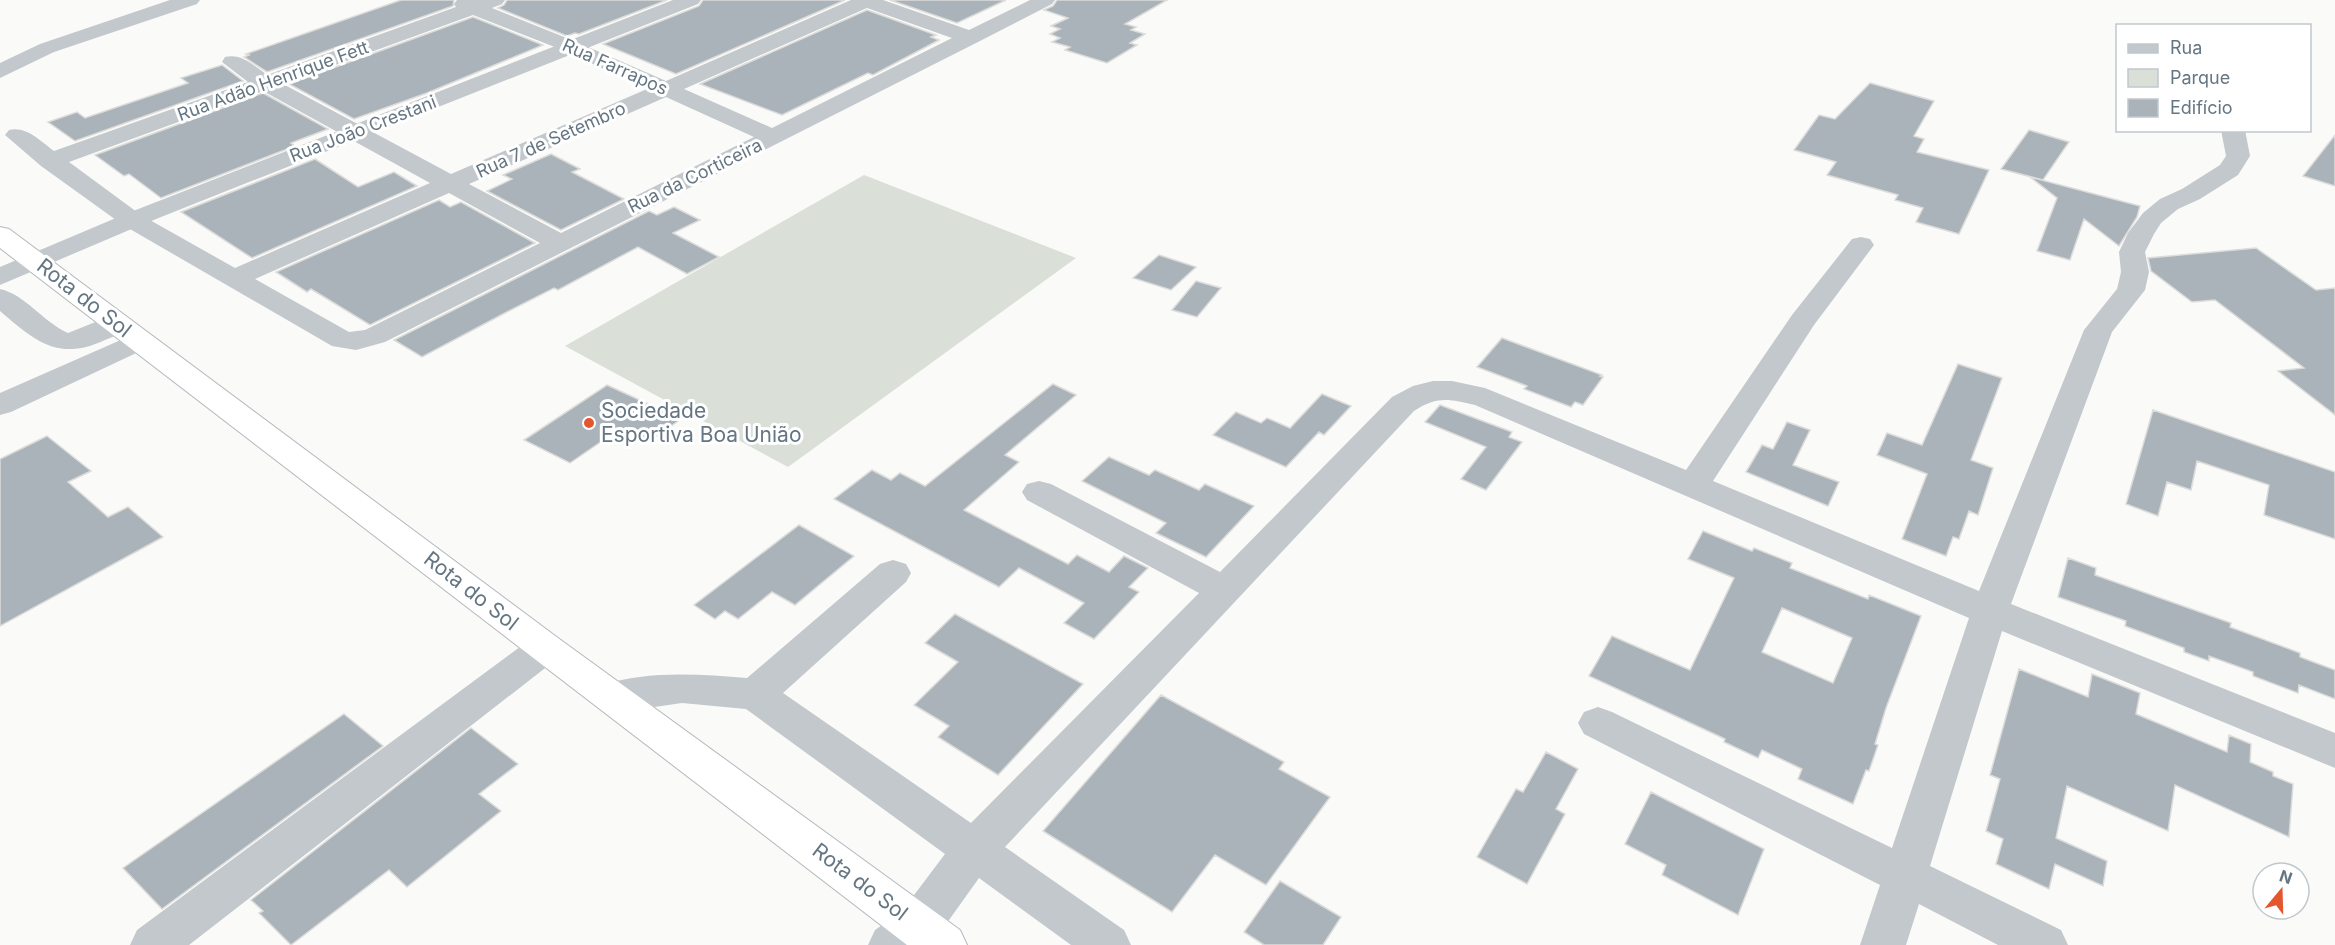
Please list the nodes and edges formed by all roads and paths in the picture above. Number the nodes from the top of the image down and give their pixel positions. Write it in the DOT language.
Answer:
graph roads {
  1 [pos="190,0"];
  2 [pos="495,0"];
  3 [pos="691,0"];
  4 [pos="866,0"];
  5 [pos="1045,0"];
  6 [pos="464,4"];
  7 [pos="971,38"];
  8 [pos="572,47"];
  9 [pos="233,63"];
  10 [pos="0,71"];
  11 [pos="266,84"];
  12 [pos="666,89"];
  13 [pos="354,132"];
  14 [pos="2234,132"];
  15 [pos="17,135"];
  16 [pos="774,137"];
  17 [pos="50,161"];
  18 [pos="451,184"];
  19 [pos="132,220"];
  20 [pos="0,234"];
  21 [pos="560,243"];
  22 [pos="1861,245"];
  23 [pos="37,261"];
  24 [pos="0,277"];
  25 [pos="234,278"];
  26 [pos="0,297"];
  27 [pos="127,331"];
  28 [pos="81,351"];
  29 [pos="0,385"];
  30 [pos="0,405"];
  31 [pos="1693,485"];
  32 [pos="1040,492"];
  33 [pos="893,573"];
  34 [pos="1224,590"];
  35 [pos="1990,611"];
  36 [pos="545,648"];
  37 [pos="755,694"];
  38 [pos="613,697"];
  39 [pos="1598,723"];
  40 [pos="2335,751"];
  41 [pos="974,850"];
  42 [pos="1905,874"];
  43 [pos="918,939"];
  44 [pos="153,945"];
  45 [pos="1108,945"];
  46 [pos="1883,945"];
  47 [pos="2045,945"];
  1 -- 10 [label="street"];
  2 -- 6 [label="street, Rua Adão Henrique Fett"];
  3 -- 8 [label="street, Rua João Crestani"];
  4 -- 7 [label="street"];
  4 -- 12 [label="street, Rua 7 de Setembro"];
  5 -- 7 [label="street, Rua da Corticeira"];
  6 -- 8 [label="street, Rua Farrapos"];
  6 -- 11 [label="street, Rua Adão Henrique Fett"];
  7 -- 16 [label="street, Rua da Corticeira"];
  8 -- 12 [label="street, Rua Farrapos"];
  8 -- 13 [label="street, Rua João Crestani"];
  9 -- 11 [label="street"];
  11 -- 13 [label="street"];
  11 -- 17 [label="street, Rua Adão Henrique Fett"];
  12 -- 16 [label="street, Rua Farrapos"];
  12 -- 18 [label="street, Rua 7 de Setembro"];
  13 -- 18 [label="street"];
  13 -- 19 [label="street, Rua João Crestani"];
  14 -- 35 [label="street"];
  15 -- 17 [label="street"];
  16 -- 21 [label="street, Rua da Corticeira"];
  17 -- 19 [label="street"];
  18 -- 21 [label="street"];
  18 -- 25 [label="street, Rua 7 de Setembro"];
  19 -- 23 [label="street, Rua João Crestani"];
  19 -- 25 [label="street"];
  20 -- 23 [label="highway, Rota do Sol"];
  21 -- 25 [label="street, Rua da Corticeira"];
  22 -- 31 [label="street"];
  23 -- 24 [label="street, Rua João Crestani"];
  23 -- 27 [label="highway, Rota do Sol"];
  26 -- 28 [label="street"];
  27 -- 28 [label="street"];
  27 -- 36 [label="highway, Rota do Sol"];
  28 -- 29 [label="street"];
  28 -- 30 [label="street"];
  31 -- 34 [label="street"];
  31 -- 35 [label="street"];
  32 -- 34 [label="street"];
  33 -- 37 [label="street"];
  34 -- 41 [label="street"];
  35 -- 40 [label="street"];
  35 -- 42 [label="street"];
  36 -- 38 [label="highway, Rota do Sol"];
  36 -- 44 [label="street"];
  37 -- 38 [label="street"];
  37 -- 41 [label="street"];
  38 -- 43 [label="highway, Rota do Sol"];
  39 -- 42 [label="street"];
  41 -- 43 [label="street"];
  41 -- 45 [label="street"];
  42 -- 46 [label="street"];
  42 -- 47 [label="street"];
}
